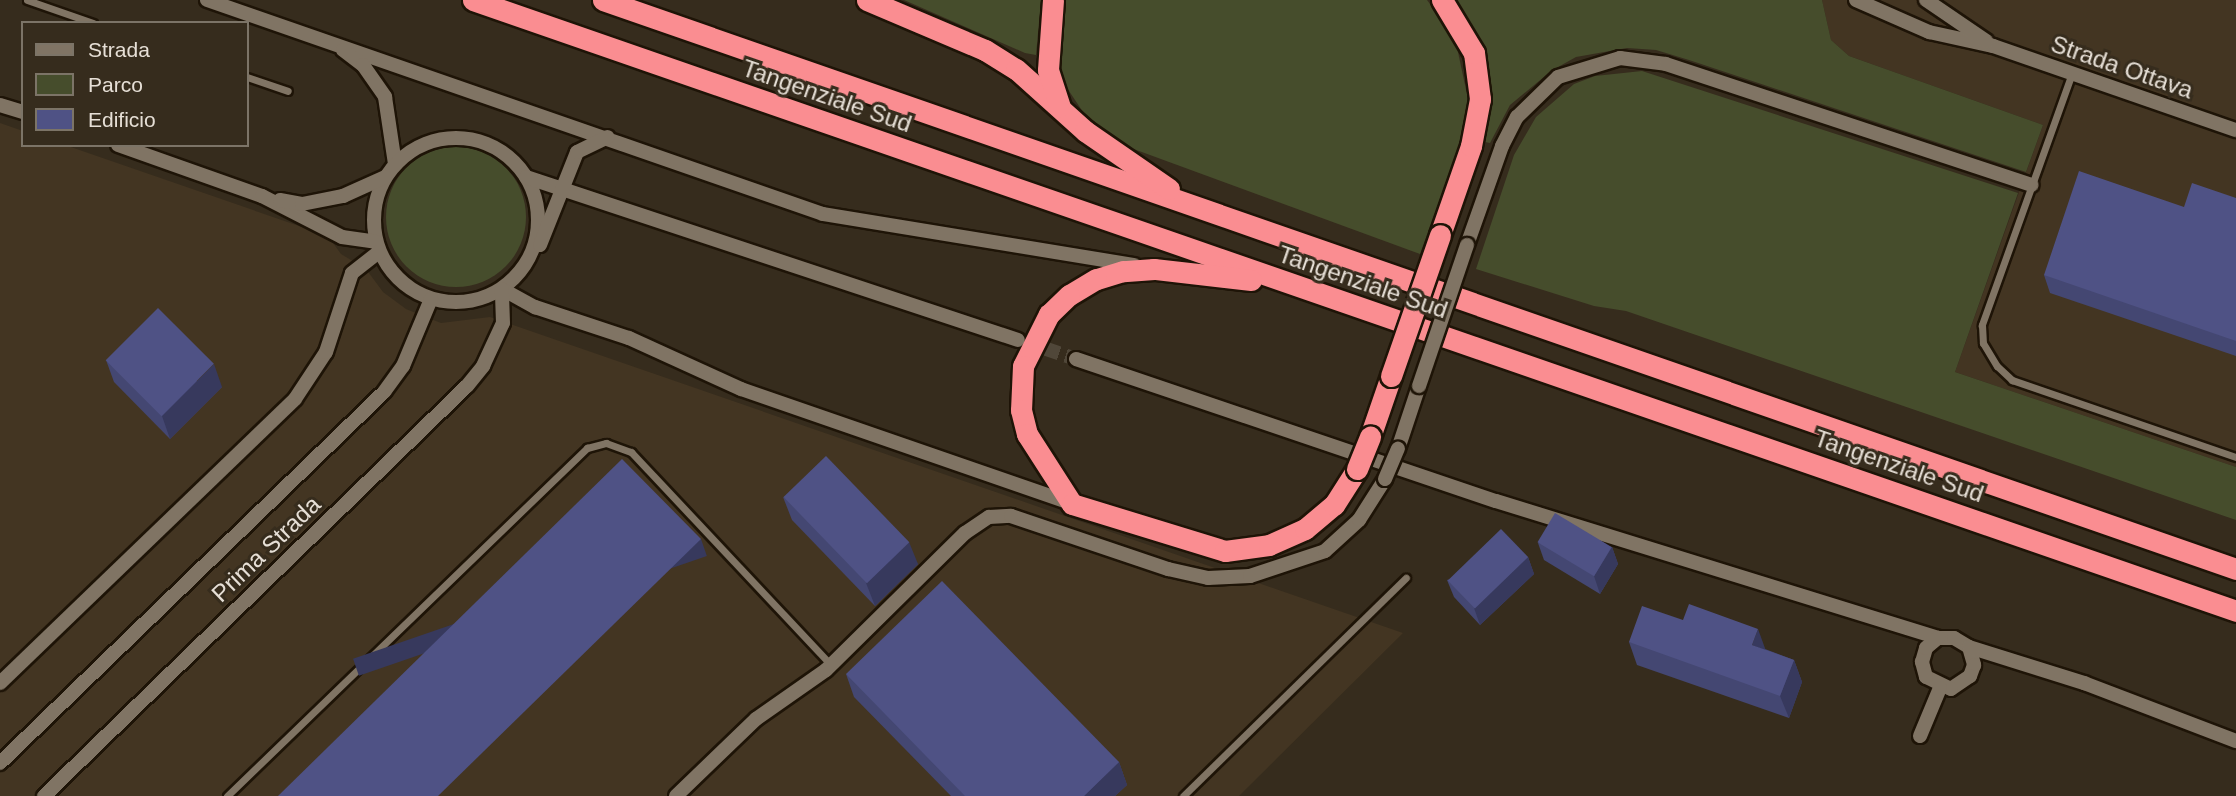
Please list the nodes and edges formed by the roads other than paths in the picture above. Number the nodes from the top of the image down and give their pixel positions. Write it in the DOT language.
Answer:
graph roads {
  1 [pos="27,0"];
  2 [pos="207,0"];
  3 [pos="473,0"];
  4 [pos="603,0"];
  5 [pos="867,0"];
  6 [pos="1053,0"];
  7 [pos="1442,0"];
  8 [pos="1856,0"];
  9 [pos="1926,0"];
  10 [pos="87,21"];
  11 [pos="327,39"];
  12 [pos="1993,46"];
  13 [pos="2072,73"];
  14 [pos="248,77"];
  15 [pos="288,91"];
  16 [pos="0,105"];
  17 [pos="1061,108"];
  18 [pos="21,111"];
  19 [pos="2236,130"];
  20 [pos="608,137"];
  21 [pos="124,147"];
  22 [pos="395,164"];
  23 [pos="385,177"];
  24 [pos="526,177"];
  25 [pos="2031,185"];
  26 [pos="562,190"];
  27 [pos="262,196"];
  28 [pos="1194,206"];
  29 [pos="544,238"];
  30 [pos="378,247"];
  31 [pos="1154,269"];
  32 [pos="518,274"];
  33 [pos="1284,283"];
  34 [pos="502,289"];
  35 [pos="517,297"];
  36 [pos="431,299"];
  37 [pos="503,323"];
  38 [pos="1018,340"];
  39 [pos="1076,359"];
  40 [pos="2236,457"];
  41 [pos="1072,504"];
  42 [pos="2236,569"];
  43 [pos="1406,578"];
  44 [pos="2236,611"];
  45 [pos="1938,638"];
  46 [pos="1969,647"];
  47 [pos="831,664"];
  48 [pos="0,683"];
  49 [pos="1940,688"];
  50 [pos="1920,736"];
  51 [pos="2236,741"];
  52 [pos="0,763"];
  53 [pos="44,796"];
  54 [pos="227,796"];
  55 [pos="676,796"];
  56 [pos="1183,796"];
  1 -- 10 [label="lane"];
  2 -- 11 [label="street"];
  3 -- 33 [label="highway, Tangenziale Sud"];
  4 -- 28 [label="highway, Tangenziale Sud"];
  5 -- 17 [label="highway"];
  6 -- 17 [label="highway"];
  7 -- 41 [label="highway, bridge"];
  8 -- 12 [label="street, Strada Ottava"];
  9 -- 12 [label="street, Strada Ottava"];
  11 -- 20 [label="street"];
  11 -- 22 [label="street"];
  12 -- 13 [label="street, Strada Ottava"];
  13 -- 19 [label="street, Strada Ottava"];
  13 -- 25 [label="lane"];
  14 -- 15 [label="lane"];
  16 -- 18 [label="street"];
  17 -- 28 [label="highway"];
  20 -- 26 [label="street"];
  20 -- 31 [label="street"];
  21 -- 27 [label="street"];
  22 -- 23 [label="street"];
  22 -- 24 [label="street"];
  23 -- 27 [label="street"];
  23 -- 30 [label="street"];
  24 -- 26 [label="street"];
  24 -- 32 [label="street"];
  25 -- 40 [label="lane"];
  25 -- 47 [label="street, bridge"];
  26 -- 29 [label="street"];
  26 -- 38 [label="street"];
  27 -- 30 [label="street"];
  28 -- 42 [label="highway, Tangenziale Sud"];
  29 -- 32 [label="street"];
  29 -- 35 [label="street, Prima Strada"];
  30 -- 36 [label="street"];
  30 -- 48 [label="street"];
  31 -- 33 [label="highway"];
  31 -- 41 [label="highway"];
  32 -- 34 [label="street"];
  33 -- 44 [label="highway, Tangenziale Sud"];
  34 -- 35 [label="street"];
  34 -- 36 [label="street"];
  34 -- 37 [label="street, Prima Strada"];
  35 -- 37 [label="street, Prima Strada"];
  35 -- 41 [label="street"];
  36 -- 52 [label="street, Prima Strada"];
  37 -- 53 [label="street, Prima Strada"];
  39 -- 45 [label="street"];
  43 -- 56 [label="lane"];
  45 -- 46 [label="street"];
  45 -- 49 [label="street"];
  46 -- 49 [label="street"];
  46 -- 51 [label="street"];
  47 -- 54 [label="lane"];
  47 -- 55 [label="street"];
  49 -- 50 [label="street"];
}
